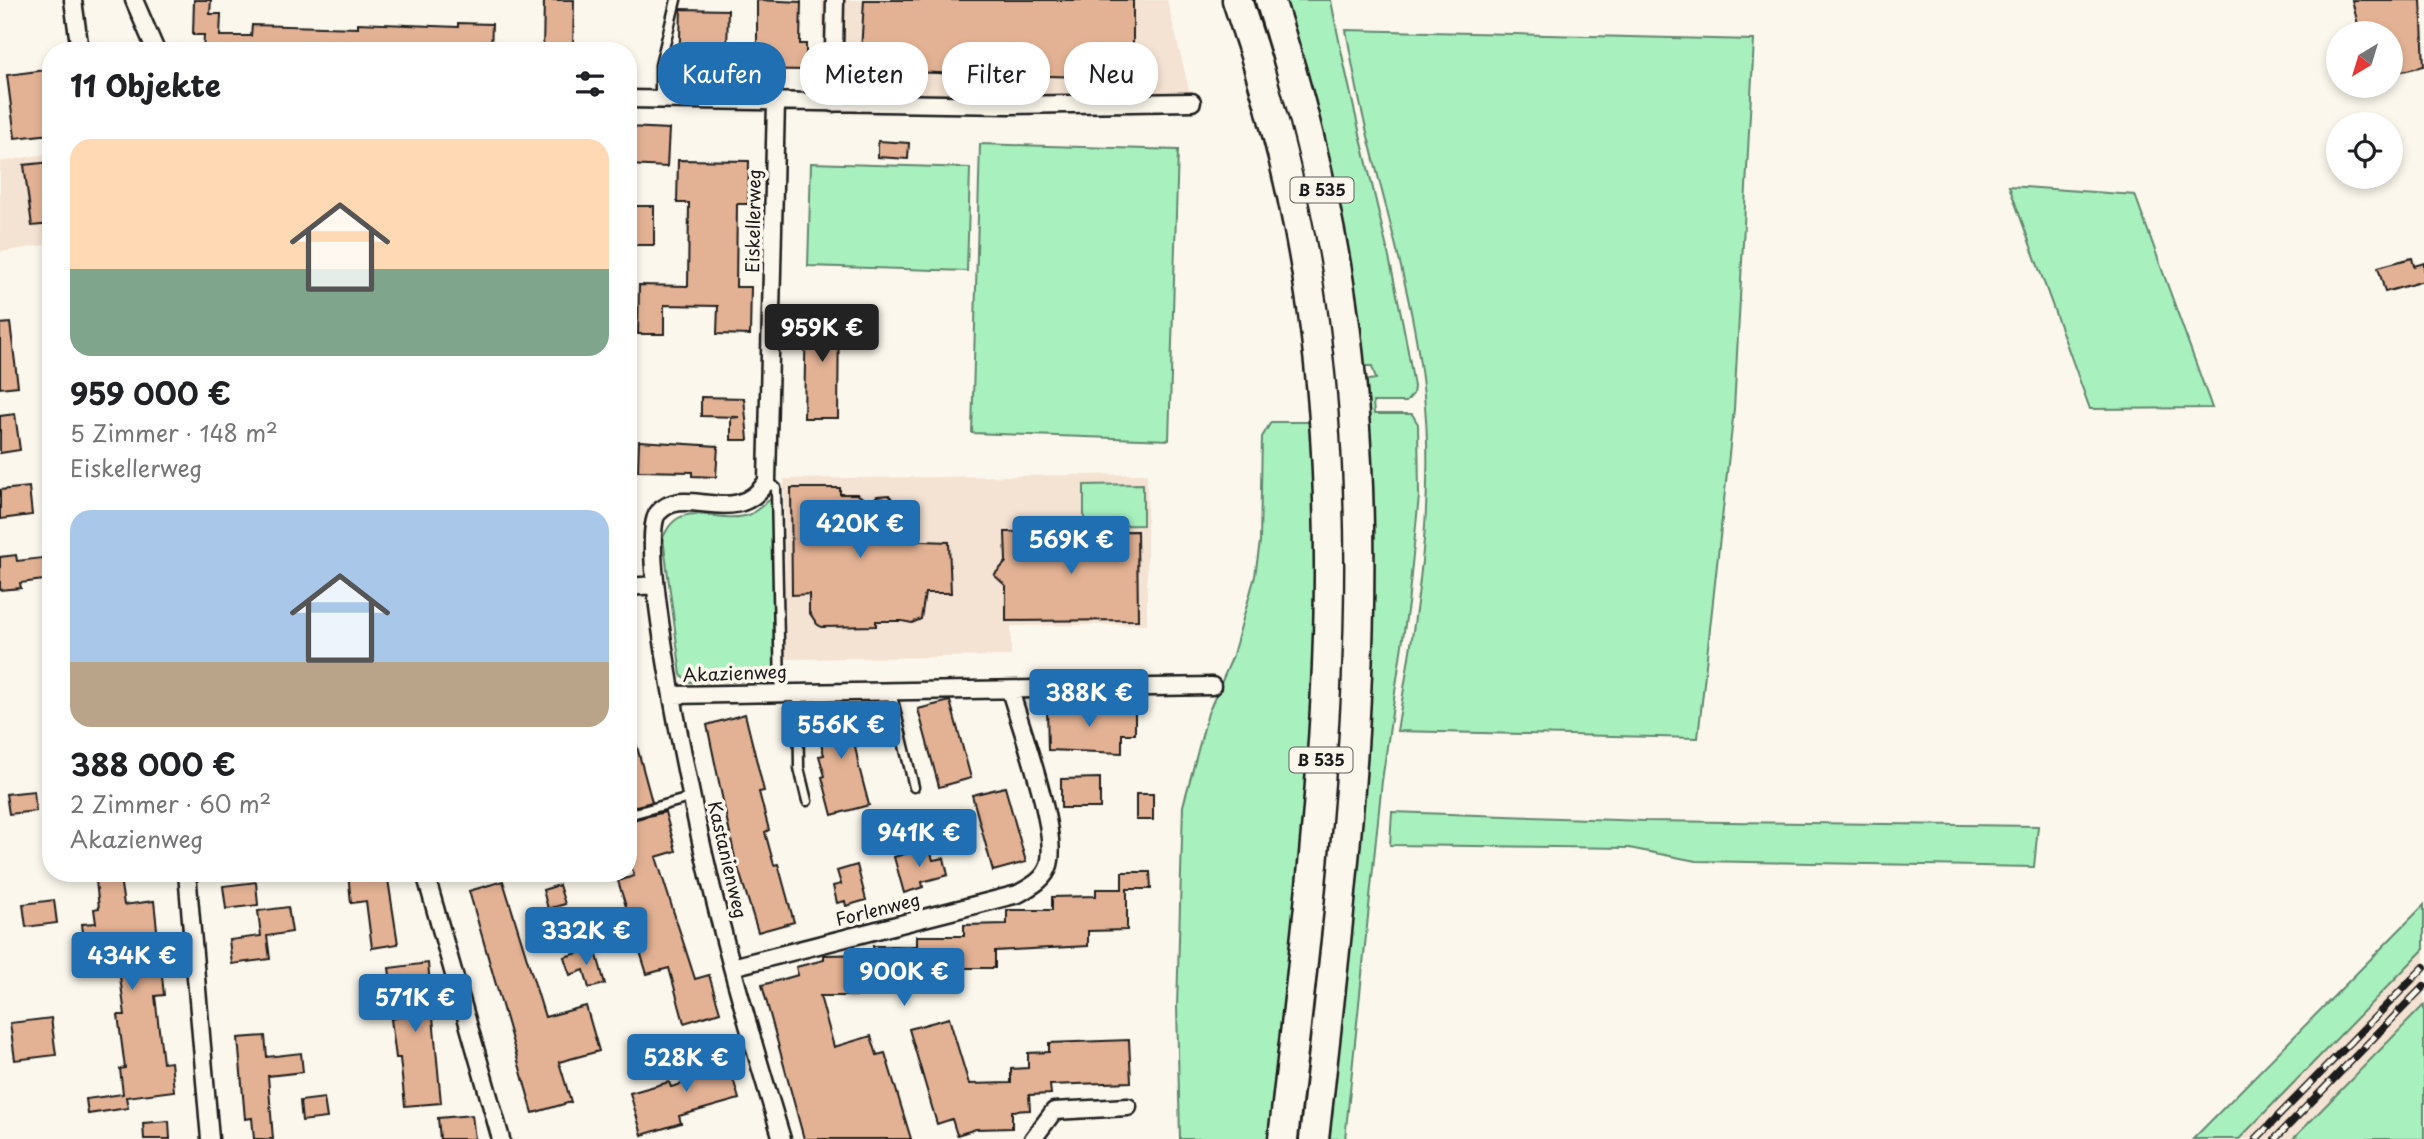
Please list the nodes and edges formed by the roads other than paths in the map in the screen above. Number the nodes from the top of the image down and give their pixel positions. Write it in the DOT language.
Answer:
graph roads {
  1 [pos="73,0"];
  2 [pos="134,0"];
  3 [pos="676,0"];
  4 [pos="835,0"];
  5 [pos="1237,0"];
  6 [pos="1270,0"];
  7 [pos="79,42"];
  8 [pos="152,42"];
  9 [pos="666,42"];
  10 [pos="834,42"];
  11 [pos="637,99"];
  12 [pos="658,100"];
  13 [pos="1192,102"];
  14 [pos="928,104"];
  15 [pos="776,105"];
  16 [pos="767,481"];
  17 [pos="655,585"];
  18 [pos="637,586"];
  19 [pos="1212,686"];
  20 [pos="890,690"];
  21 [pos="1010,690"];
  22 [pos="780,692"];
  23 [pos="798,692"];
  24 [pos="673,695"];
  25 [pos="915,787"];
  26 [pos="693,797"];
  27 [pos="807,801"];
  28 [pos="637,813"];
  29 [pos="188,882"];
  30 [pos="428,882"];
  31 [pos="732,967"];
  32 [pos="1128,1107"];
  33 [pos="210,1139"];
  34 [pos="501,1139"];
  35 [pos="782,1139"];
  36 [pos="1033,1139"];
  37 [pos="1283,1139"];
  38 [pos="1314,1139"];
  1 -- 7 [label="street"];
  2 -- 8 [label="street"];
  3 -- 9 [label="lane"];
  4 -- 10 [label="street"];
  5 -- 37 [label="highway, B 535"];
  6 -- 38 [label="highway, B 535"];
  11 -- 12 [label="street"];
  13 -- 14 [label="street"];
  15 -- 16 [label="street, Eiskellerweg"];
  16 -- 17 [label="street"];
  16 -- 22 [label="lane"];
  17 -- 18 [label="street"];
  17 -- 24 [label="street, Kastanienweg"];
  19 -- 21 [label="street, Akazienweg"];
  20 -- 21 [label="street, Akazienweg"];
  20 -- 23 [label="street, Akazienweg"];
  20 -- 25 [label="lane"];
  21 -- 31 [label="street, Forlenweg"];
  22 -- 23 [label="street, Akazienweg"];
  22 -- 24 [label="street, Akazienweg"];
  23 -- 27 [label="lane, Akazienweg"];
  24 -- 26 [label="street, Kastanienweg"];
  26 -- 28 [label="lane"];
  26 -- 31 [label="street, Kastanienweg"];
  29 -- 33 [label="street"];
  30 -- 34 [label="street"];
  31 -- 35 [label="street, Kastanienweg"];
  32 -- 36 [label="street"];
}
